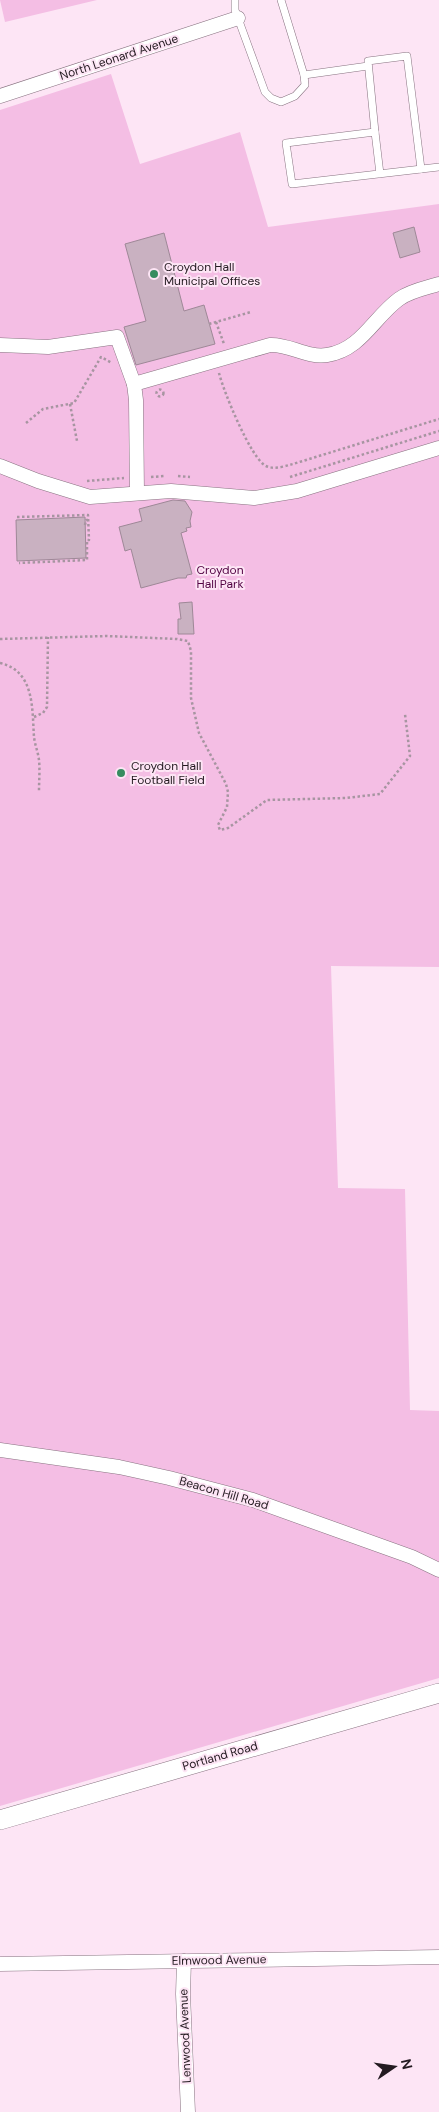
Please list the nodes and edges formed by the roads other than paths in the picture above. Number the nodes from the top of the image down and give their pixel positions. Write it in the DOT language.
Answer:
graph roads {
  1 [pos="235,0"];
  2 [pos="280,0"];
  3 [pos="238,18"];
  4 [pos="368,66"];
  5 [pos="304,75"];
  6 [pos="0,96"];
  7 [pos="375,132"];
  8 [pos="439,167"];
  9 [pos="421,169"];
  10 [pos="380,174"];
  11 [pos="439,284"];
  12 [pos="5,345"];
  13 [pos="134,384"];
  14 [pos="439,448"];
  15 [pos="0,466"];
  16 [pos="137,493"];
  17 [pos="0,1450"];
  18 [pos="439,1570"];
  19 [pos="439,1693"];
  20 [pos="0,1820"];
  21 [pos="439,1957"];
  22 [pos="184,1961"];
  23 [pos="0,1964"];
  24 [pos="188,2112"];
  1 -- 3 [label="lane"];
  2 -- 5 [label="lane"];
  3 -- 5 [label="lane"];
  3 -- 6 [label="street, North Leonard Avenue"];
  4 -- 5 [label="lane"];
  4 -- 7 [label="lane"];
  4 -- 9 [label="lane"];
  7 -- 10 [label="lane"];
  7 -- 10 [label="lane"];
  8 -- 9 [label="lane"];
  9 -- 10 [label="lane"];
  11 -- 13 [label="street"];
  12 -- 13 [label="street"];
  13 -- 16 [label="street"];
  14 -- 16 [label="street"];
  15 -- 16 [label="street"];
  17 -- 18 [label="street, Beacon Hill Road"];
  19 -- 20 [label="street, Portland Road"];
  21 -- 22 [label="street, Elmwood Avenue"];
  22 -- 23 [label="street, Elmwood Avenue"];
  22 -- 24 [label="street, Lenwood Avenue"];
}
